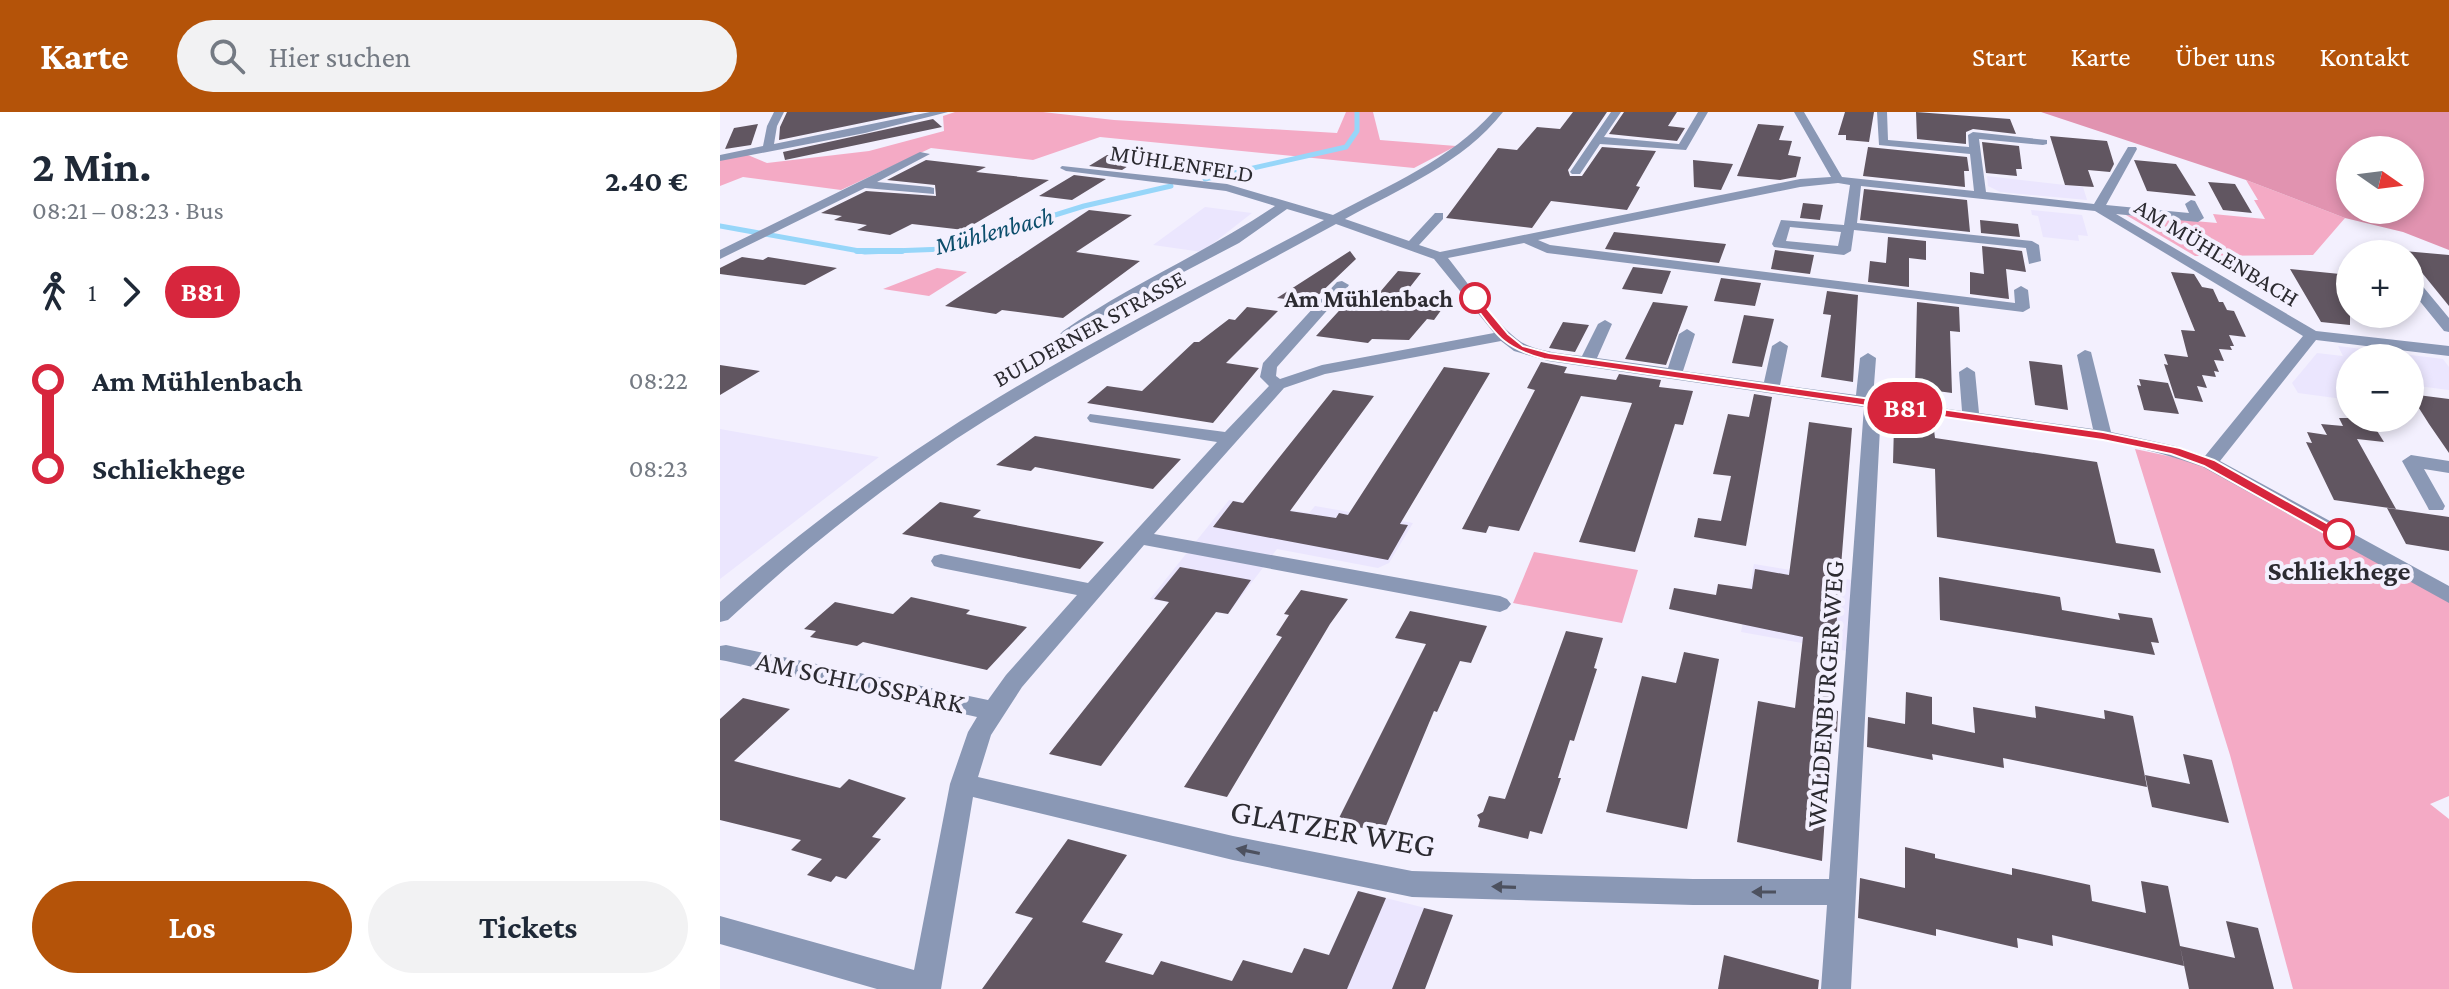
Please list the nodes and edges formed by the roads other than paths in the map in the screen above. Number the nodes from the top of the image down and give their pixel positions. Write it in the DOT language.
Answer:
graph roads {
  1 [pos="779,112"];
  2 [pos="943,112"];
  3 [pos="1498,112"];
  4 [pos="1616,112"];
  5 [pos="1703,112"];
  6 [pos="1799,112"];
  7 [pos="1882,112"];
  8 [pos="1597,140"];
  9 [pos="2043,142"];
  10 [pos="768,149"];
  11 [pos="2132,149"];
  12 [pos="1975,151"];
  13 [pos="924,154"];
  14 [pos="720,158"];
  15 [pos="1066,168"];
  16 [pos="1576,172"];
  17 [pos="1838,180"];
  18 [pos="1856,182"];
  19 [pos="864,184"];
  20 [pos="930,191"];
  21 [pos="1980,195"];
  22 [pos="2143,199"];
  23 [pos="2191,204"];
  24 [pos="1285,205"];
  25 [pos="2098,208"];
  26 [pos="2148,213"];
  27 [pos="1439,216"];
  28 [pos="1337,220"];
  29 [pos="1849,228"];
  30 [pos="1524,238"];
  31 [pos="1411,246"];
  32 [pos="720,255"];
  33 [pos="1594,255"];
  34 [pos="1439,256"];
  35 [pos="1734,256"];
  36 [pos="2034,261"];
  37 [pos="1683,266"];
  38 [pos="1828,267"];
  39 [pos="1584,272"];
  40 [pos="1729,272"];
  41 [pos="1776,277"];
  42 [pos="1921,278"];
  43 [pos="1677,283"];
  44 [pos="1342,285"];
  45 [pos="1873,289"];
  46 [pos="2021,290"];
  47 [pos="1771,295"];
  48 [pos="1921,295"];
  49 [pos="2424,297"];
  50 [pos="1975,302"];
  51 [pos="1871,307"];
  52 [pos="1976,320"];
  53 [pos="1605,324"];
  54 [pos="2449,328"];
  55 [pos="1068,334"];
  56 [pos="1687,334"];
  57 [pos="2312,335"];
  58 [pos="1506,338"];
  59 [pos="1780,346"];
  60 [pos="2449,351"];
  61 [pos="2085,355"];
  62 [pos="1490,358"];
  63 [pos="1868,358"];
  64 [pos="1587,362"];
  65 [pos="1967,372"];
  66 [pos="1669,378"];
  67 [pos="1278,385"];
  68 [pos="1771,389"];
  69 [pos="1869,403"];
  70 [pos="1971,417"];
  71 [pos="1096,418"];
  72 [pos="2103,436"];
  73 [pos="1228,438"];
  74 [pos="2209,463"];
  75 [pos="2449,467"];
  76 [pos="2436,506"];
  77 [pos="1140,538"];
  78 [pos="941,561"];
  79 [pos="1093,591"];
  80 [pos="2449,595"];
  81 [pos="1500,604"];
  82 [pos="720,614"];
  83 [pos="726,653"];
  84 [pos="993,711"];
  85 [pos="963,784"];
  86 [pos="1842,892"];
  87 [pos="720,930"];
  88 [pos="926,988"];
  89 [pos="1836,989"];
  1 -- 10 [label="street"];
  2 -- 10 [label="street"];
  3 -- 28 [label="street, BULDERNER STRASSE"];
  4 -- 8 [label="street"];
  5 -- 8 [label="street"];
  6 -- 17 [label="street"];
  7 -- 12 [label="street"];
  8 -- 16 [label="street"];
  9 -- 12 [label="street"];
  10 -- 14 [label="street"];
  11 -- 25 [label="street, AM MÜHLENBACH"];
  12 -- 21 [label="street"];
  13 -- 19 [label="street"];
  15 -- 24 [label="street, MÜHLENFELD"];
  17 -- 18 [label="street, AM MÜHLENBACH"];
  17 -- 30 [label="street, AM MÜHLENBACH"];
  18 -- 21 [label="street, AM MÜHLENBACH"];
  18 -- 29 [label="street"];
  19 -- 20 [label="street"];
  19 -- 32 [label="street"];
  21 -- 25 [label="street, AM MÜHLENBACH"];
  22 -- 26 [label="street"];
  23 -- 26 [label="street"];
  24 -- 28 [label="street, MÜHLENFELD"];
  24 -- 55 [label="street"];
  25 -- 26 [label="street"];
  25 -- 57 [label="street, AM MÜHLENBACH"];
  27 -- 31 [label="street"];
  28 -- 31 [label="street, MÜHLENFELD"];
  28 -- 82 [label="street, BULDERNER STRASSE"];
  29 -- 36 [label="street"];
  29 -- 38 [label="street"];
  29 -- 38 [label="street"];
  30 -- 33 [label="street"];
  30 -- 34 [label="street, AM MÜHLENBACH"];
  31 -- 34 [label="street, MÜHLENFELD"];
  33 -- 37 [label="street"];
  33 -- 39 [label="street"];
  34 -- 58 [label="street"];
  35 -- 40 [label="street"];
  37 -- 40 [label="street"];
  37 -- 43 [label="street"];
  38 -- 41 [label="street"];
  38 -- 45 [label="street"];
  40 -- 41 [label="street"];
  41 -- 47 [label="street"];
  42 -- 48 [label="street"];
  44 -- 67 [label="street"];
  45 -- 48 [label="street"];
  45 -- 51 [label="street"];
  46 -- 50 [label="street"];
  48 -- 50 [label="street"];
  49 -- 54 [label="street"];
  50 -- 52 [label="street"];
  53 -- 64 [label="street"];
  56 -- 66 [label="street"];
  57 -- 60 [label="street"];
  57 -- 74 [label="street"];
  58 -- 62 [label="street"];
  58 -- 64 [label="street"];
  58 -- 67 [label="street, AM SCHLOSSPARK"];
  59 -- 68 [label="street"];
  61 -- 72 [label="street"];
  63 -- 69 [label="street, WALDENBURGER WEG"];
  64 -- 66 [label="street"];
  65 -- 70 [label="street"];
  66 -- 68 [label="street"];
  67 -- 73 [label="street, AM SCHLOSSPARK"];
  68 -- 69 [label="street"];
  69 -- 70 [label="street"];
  69 -- 86 [label="street, WALDENBURGER WEG"];
  70 -- 72 [label="street"];
  71 -- 73 [label="street"];
  72 -- 74 [label="street"];
  73 -- 77 [label="street, AM SCHLOSSPARK"];
  74 -- 80 [label="street"];
  75 -- 76 [label="street"];
  77 -- 79 [label="street, AM SCHLOSSPARK"];
  77 -- 81 [label="street"];
  78 -- 79 [label="street"];
  79 -- 84 [label="street, AM SCHLOSSPARK"];
  83 -- 84 [label="street, AM SCHLOSSPARK"];
  84 -- 85 [label="street, AM SCHLOSSPARK"];
  86 -- 85 [label="street, GLATZER WEG, one-way"];
  85 -- 88 [label="street, AM SCHLOSSPARK"];
  86 -- 89 [label="street, WALDENBURGER WEG"];
  87 -- 88 [label="street, AM SCHLOSSPARK"];
}
